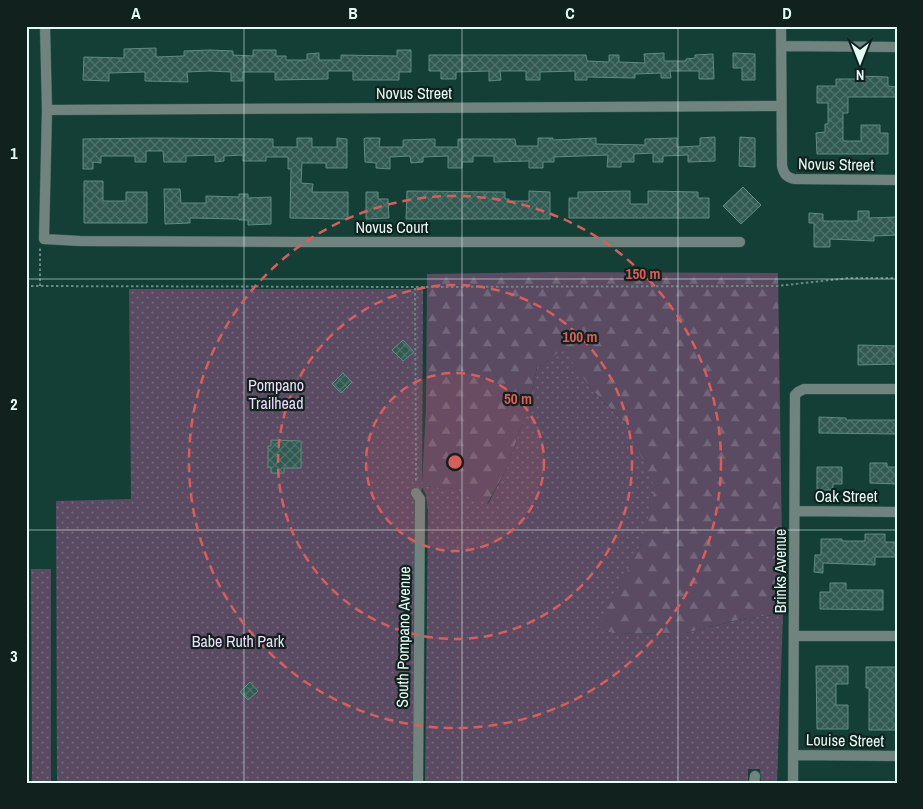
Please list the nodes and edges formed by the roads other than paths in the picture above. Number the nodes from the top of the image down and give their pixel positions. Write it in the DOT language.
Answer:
graph roads {
  1 [pos="45,26"];
  2 [pos="781,26"];
  3 [pos="781,46"];
  4 [pos="897,46"];
  5 [pos="781,106"];
  6 [pos="47,110"];
  7 [pos="897,180"];
  8 [pos="740,242"];
  9 [pos="897,389"];
  10 [pos="416,493"];
  11 [pos="795,511"];
  12 [pos="897,512"];
  13 [pos="794,636"];
  14 [pos="897,636"];
  15 [pos="793,755"];
  16 [pos="897,756"];
  17 [pos="418,783"];
  18 [pos="793,783"];
  1 -- 6 [label="street"];
  2 -- 3 [label="street"];
  3 -- 4 [label="street"];
  3 -- 5 [label="street"];
  5 -- 6 [label="street, Novus Street"];
  5 -- 7 [label="street, Novus Street"];
  6 -- 8 [label="street, Novus Court"];
  9 -- 11 [label="street, Brinks Avenue"];
  10 -- 17 [label="street, South Pompano Avenue"];
  11 -- 12 [label="street, Oak Street"];
  11 -- 13 [label="street, Brinks Avenue"];
  13 -- 14 [label="street"];
  13 -- 15 [label="street, Brinks Avenue"];
  15 -- 16 [label="street, Louise Street"];
  15 -- 18 [label="street, Brinks Avenue"];
}
